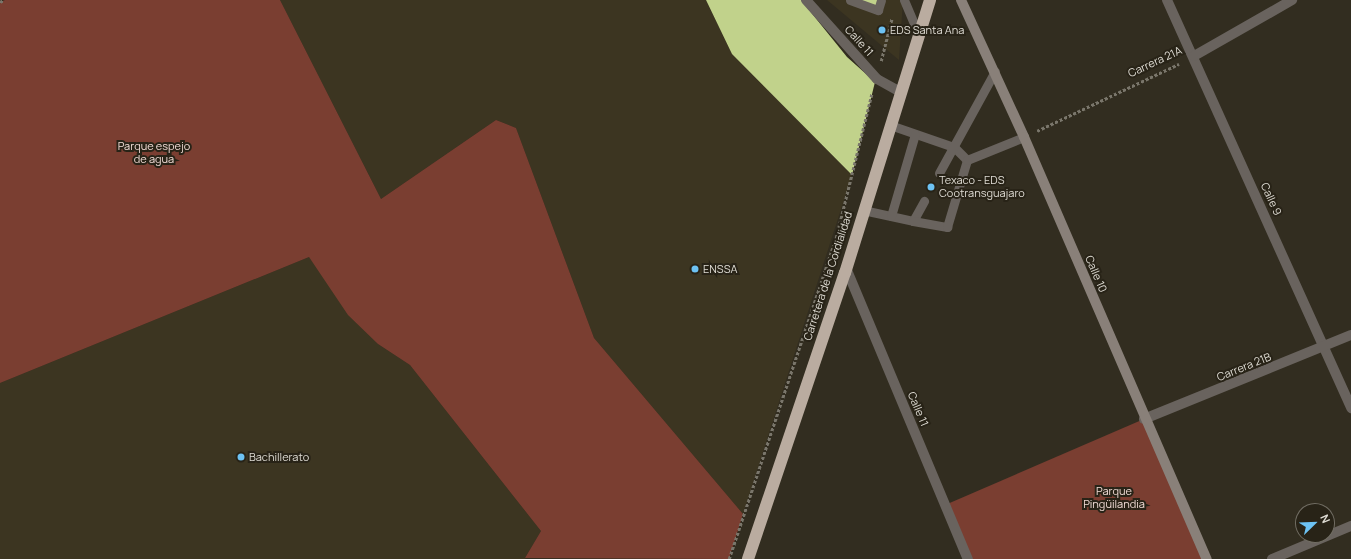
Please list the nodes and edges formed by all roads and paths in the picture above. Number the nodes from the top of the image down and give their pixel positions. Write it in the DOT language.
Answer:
graph roads {
  1 [pos="4,0"];
  2 [pos="806,0"];
  3 [pos="850,0"];
  4 [pos="881,0"];
  5 [pos="904,0"];
  6 [pos="930,0"];
  7 [pos="961,0"];
  8 [pos="1166,0"];
  9 [pos="1292,0"];
  10 [pos="0,2"];
  11 [pos="893,14"];
  12 [pos="919,35"];
  13 [pos="1194,56"];
  14 [pos="995,71"];
  15 [pos="876,79"];
  16 [pos="900,92"];
  17 [pos="890,125"];
  18 [pos="915,134"];
  19 [pos="1024,137"];
  20 [pos="954,147"];
  21 [pos="967,160"];
  22 [pos="939,173"];
  23 [pos="924,201"];
  24 [pos="863,210"];
  25 [pos="891,216"];
  26 [pos="913,220"];
  27 [pos="846,268"];
  28 [pos="1351,335"];
  29 [pos="1325,347"];
  30 [pos="1351,408"];
  31 [pos="1144,419"];
  32 [pos="1351,526"];
  33 [pos="729,559"];
  34 [pos="748,559"];
  35 [pos="968,559"];
  36 [pos="1207,559"];
  37 [pos="1272,559"];
  1 -- 10 [label="path"];
  2 -- 15 [label="street, Calle 11"];
  3 -- 4 [label="lane"];
  5 -- 12 [label="lane"];
  6 -- 12 [label="highway, Carretera de la Cordialidad"];
  7 -- 14 [label="main road, Calle 10"];
  8 -- 13 [label="street, Calle 9"];
  9 -- 13 [label="street, Carrera 21A"];
  11 -- 15 [label="path"];
  12 -- 16 [label="highway, Carretera de la Cordialidad"];
  13 -- 19 [label="path, Carrera 21A"];
  13 -- 29 [label="street, Calle 9"];
  14 -- 19 [label="main road, Calle 10"];
  14 -- 20 [label="lane"];
  15 -- 16 [label="street, Calle 11"];
  15 -- 33 [label="path"];
  16 -- 17 [label="highway, Carretera de la Cordialidad"];
  17 -- 18 [label="lane"];
  17 -- 24 [label="highway, Carretera de la Cordialidad"];
  18 -- 20 [label="lane"];
  18 -- 25 [label="lane"];
  19 -- 21 [label="lane"];
  19 -- 31 [label="main road, Calle 10"];
  20 -- 21 [label="lane"];
  20 -- 22 [label="lane"];
  21 -- 26 [label="lane"];
  23 -- 26 [label="lane"];
  24 -- 25 [label="lane"];
  24 -- 27 [label="highway, Carretera de la Cordialidad"];
  25 -- 26 [label="lane"];
  27 -- 34 [label="highway, Carretera de la Cordialidad"];
  27 -- 35 [label="street, Calle 11"];
  28 -- 29 [label="street, Carrera 21B"];
  29 -- 30 [label="street, Calle 9"];
  29 -- 31 [label="street, Carrera 21B"];
  31 -- 36 [label="main road, Calle 10"];
  32 -- 37 [label="street"];
}
